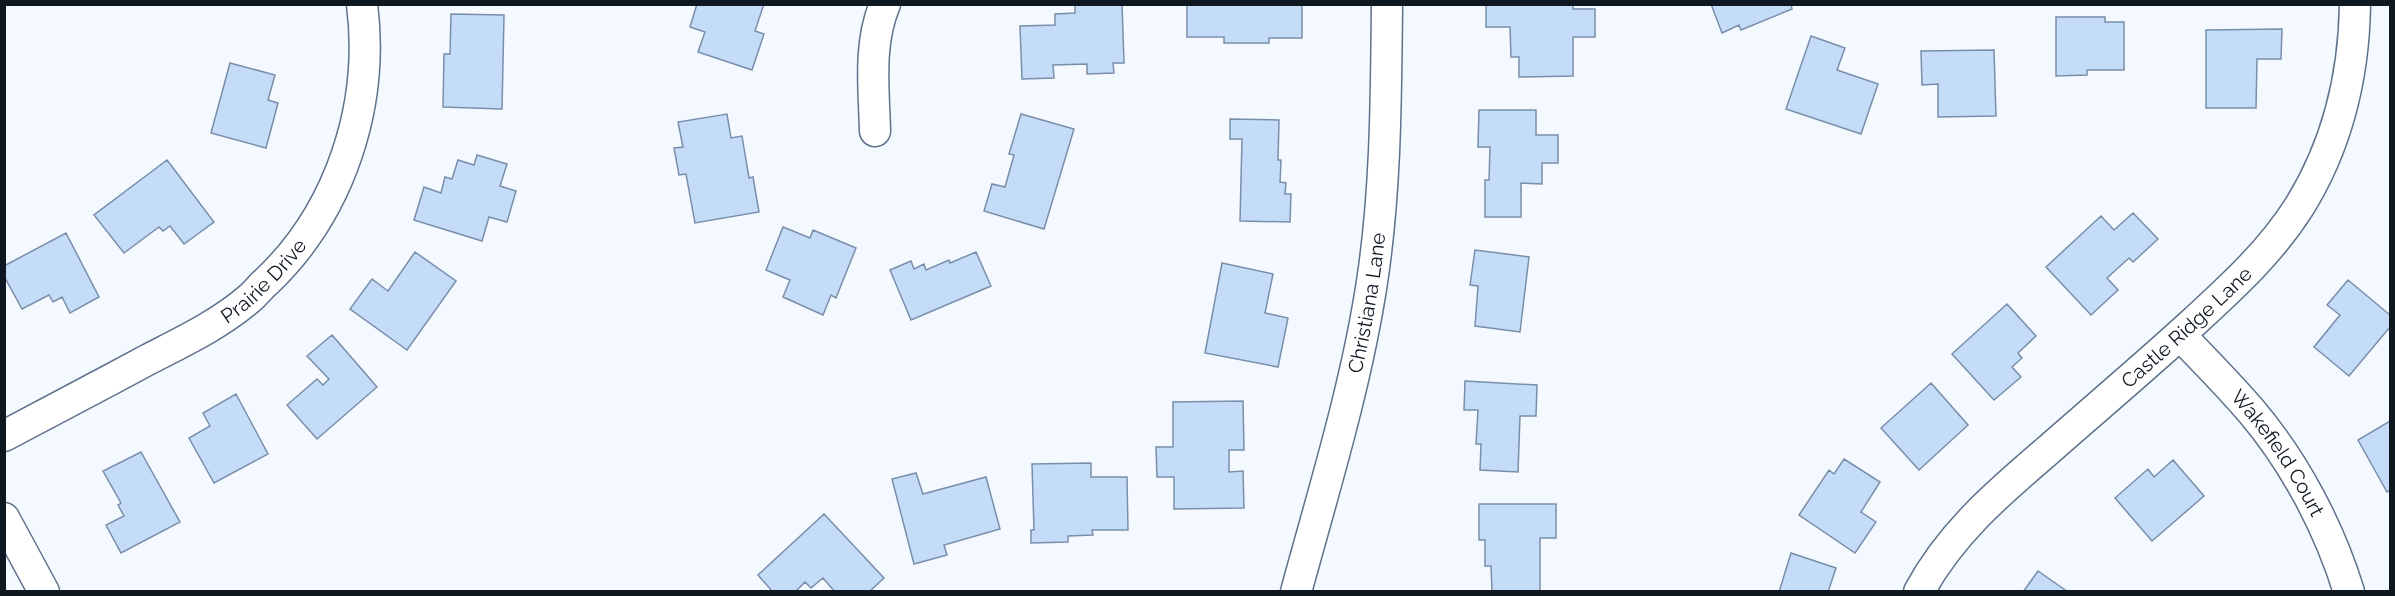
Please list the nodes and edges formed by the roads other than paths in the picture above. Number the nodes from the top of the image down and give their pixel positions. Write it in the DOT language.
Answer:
graph roads {
  1 [pos="362,4"];
  2 [pos="885,4"];
  3 [pos="1386,4"];
  4 [pos="2355,4"];
  5 [pos="875,132"];
  6 [pos="2180,335"];
  7 [pos="4,436"];
  8 [pos="4,518"];
  9 [pos="44,591"];
  10 [pos="1296,591"];
  11 [pos="1919,591"];
  12 [pos="2349,591"];
  1 -- 7 [label="street, Prairie Drive"];
  2 -- 5 [label="street"];
  3 -- 10 [label="street, Christiana Lane"];
  4 -- 6 [label="street, Castle Ridge Lane"];
  6 -- 11 [label="street, Castle Ridge Lane"];
  6 -- 12 [label="street, Wakefield Court"];
  8 -- 9 [label="street"];
}
